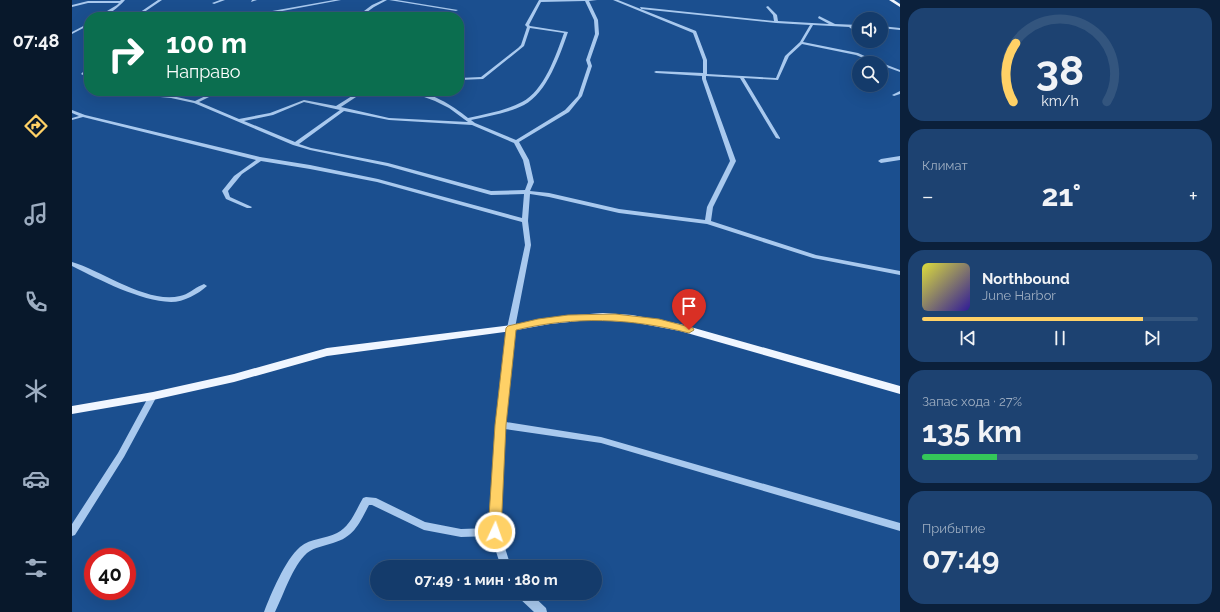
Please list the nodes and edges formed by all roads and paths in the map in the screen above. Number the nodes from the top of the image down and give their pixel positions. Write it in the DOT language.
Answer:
graph roads {
  1 [pos="160,0"];
  2 [pos="223,0"];
  3 [pos="340,0"];
  4 [pos="385,0"];
  5 [pos="391,0"];
  6 [pos="595,0"];
  7 [pos="615,0"];
  8 [pos="891,0"];
  9 [pos="122,1"];
  10 [pos="587,1"];
  11 [pos="214,3"];
  12 [pos="72,6"];
  13 [pos="900,6"];
  14 [pos="768,7"];
  15 [pos="633,8"];
  16 [pos="456,10"];
  17 [pos="108,12"];
  18 [pos="142,12"];
  19 [pos="272,12"];
  20 [pos="365,12"];
  21 [pos="819,17"];
  22 [pos="776,22"];
  23 [pos="812,24"];
  24 [pos="836,26"];
  25 [pos="850,26"];
  26 [pos="84,27"];
  27 [pos="530,27"];
  28 [pos="888,28"];
  29 [pos="900,28"];
  30 [pos="72,33"];
  31 [pos="801,43"];
  32 [pos="862,56"];
  33 [pos="888,67"];
  34 [pos="900,71"];
  35 [pos="656,72"];
  36 [pos="704,76"];
  37 [pos="741,77"];
  38 [pos="464,79"];
  39 [pos="900,92"];
  40 [pos="894,95"];
  41 [pos="160,96"];
  42 [pos="208,96"];
  43 [pos="355,96"];
  44 [pos="426,96"];
  45 [pos="171,97"];
  46 [pos="195,102"];
  47 [pos="337,108"];
  48 [pos="344,109"];
  49 [pos="72,111"];
  50 [pos="83,116"];
  51 [pos="72,120"];
  52 [pos="240,120"];
  53 [pos="467,120"];
  54 [pos="473,124"];
  55 [pos="778,138"];
  56 [pos="516,142"];
  57 [pos="295,144"];
  58 [pos="900,158"];
  59 [pos="260,159"];
  60 [pos="881,161"];
  61 [pos="527,192"];
  62 [pos="249,206"];
  63 [pos="525,221"];
  64 [pos="708,222"];
  65 [pos="72,264"];
  66 [pos="900,273"];
  67 [pos="204,286"];
  68 [pos="511,328"];
  69 [pos="900,390"];
  70 [pos="153,396"];
  71 [pos="72,410"];
  72 [pos="501,425"];
  73 [pos="900,527"];
  74 [pos="72,532"];
  75 [pos="495,532"];
  76 [pos="504,560"];
  77 [pos="529,600"];
  78 [pos="269,612"];
  79 [pos="542,612"];
  1 -- 18 [label="street"];
  2 -- 11 [label="street"];
  3 -- 19 [label="street"];
  4 -- 20 [label="street"];
  5 -- 16 [label="street"];
  6 -- 10 [label="street"];
  7 -- 15 [label="street"];
  8 -- 13 [label="main road"];
  9 -- 12 [label="street"];
  9 -- 17 [label="street"];
  10 -- 27 [label="street"];
  10 -- 56 [label="street"];
  14 -- 22 [label="street"];
  15 -- 22 [label="street"];
  15 -- 36 [label="street"];
  21 -- 24 [label="street"];
  22 -- 23 [label="street"];
  23 -- 24 [label="street"];
  23 -- 31 [label="street"];
  24 -- 25 [label="street"];
  26 -- 30 [label="street"];
  27 -- 38 [label="street"];
  27 -- 53 [label="street"];
  28 -- 29 [label="street"];
  31 -- 32 [label="street"];
  31 -- 37 [label="street"];
  33 -- 34 [label="street"];
  35 -- 36 [label="street"];
  36 -- 37 [label="street"];
  36 -- 64 [label="street"];
  37 -- 55 [label="street"];
  39 -- 40 [label="street"];
  41 -- 45 [label="street"];
  42 -- 46 [label="street"];
  43 -- 47 [label="street"];
  44 -- 53 [label="street"];
  45 -- 46 [label="street"];
  46 -- 52 [label="street"];
  47 -- 48 [label="street"];
  47 -- 52 [label="street"];
  48 -- 54 [label="street"];
  48 -- 57 [label="street"];
  49 -- 50 [label="street"];
  50 -- 51 [label="street"];
  50 -- 59 [label="street"];
  52 -- 57 [label="street"];
  53 -- 54 [label="street"];
  54 -- 56 [label="street"];
  56 -- 61 [label="street"];
  57 -- 61 [label="street"];
  58 -- 60 [label="street"];
  59 -- 62 [label="street"];
  59 -- 63 [label="street"];
  61 -- 63 [label="street"];
  61 -- 64 [label="street"];
  63 -- 68 [label="street"];
  64 -- 66 [label="street"];
  65 -- 67 [label="street"];
  68 -- 69 [label="main road"];
  68 -- 70 [label="main road"];
  68 -- 72 [label="street"];
  70 -- 71 [label="main road"];
  70 -- 74 [label="street"];
  72 -- 73 [label="street"];
  72 -- 75 [label="street"];
  75 -- 76 [label="street"];
  75 -- 78 [label="street"];
  77 -- 79 [label="street"];
}
